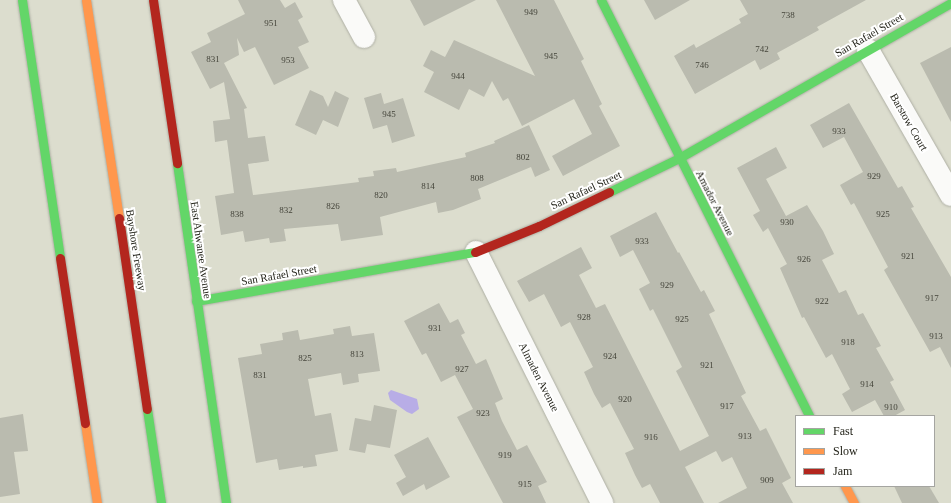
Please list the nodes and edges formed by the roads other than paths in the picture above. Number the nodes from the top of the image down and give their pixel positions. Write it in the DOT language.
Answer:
graph roads {
  1 [pos="22,0"];
  2 [pos="86,0"];
  3 [pos="344,0"];
  4 [pos="601,0"];
  5 [pos="155,1"];
  6 [pos="951,3"];
  7 [pos="364,37"];
  8 [pos="868,50"];
  9 [pos="679,158"];
  10 [pos="951,195"];
  11 [pos="476,252"];
  12 [pos="196,302"];
  13 [pos="808,415"];
  14 [pos="846,487"];
  15 [pos="97,503"];
  16 [pos="162,503"];
  17 [pos="226,503"];
  18 [pos="602,503"];
  19 [pos="854,503"];
  1 -- 15 [label="main road"];
  2 -- 16 [label="main road, Bayshore Freeway"];
  3 -- 7 [label="street"];
  4 -- 9 [label="main road, Amador Avenue"];
  5 -- 12 [label="main road, East Ahwanee Avenue"];
  6 -- 8 [label="main road, San Rafael Street"];
  8 -- 9 [label="main road, San Rafael Street"];
  8 -- 10 [label="street, Barstow Court"];
  9 -- 11 [label="main road, San Rafael Street"];
  9 -- 13 [label="main road, Amador Avenue"];
  11 -- 12 [label="main road, San Rafael Street"];
  11 -- 18 [label="street, Almaden Avenue"];
  12 -- 17 [label="main road, East Ahwanee Avenue"];
  14 -- 19 [label="main road"];
}
